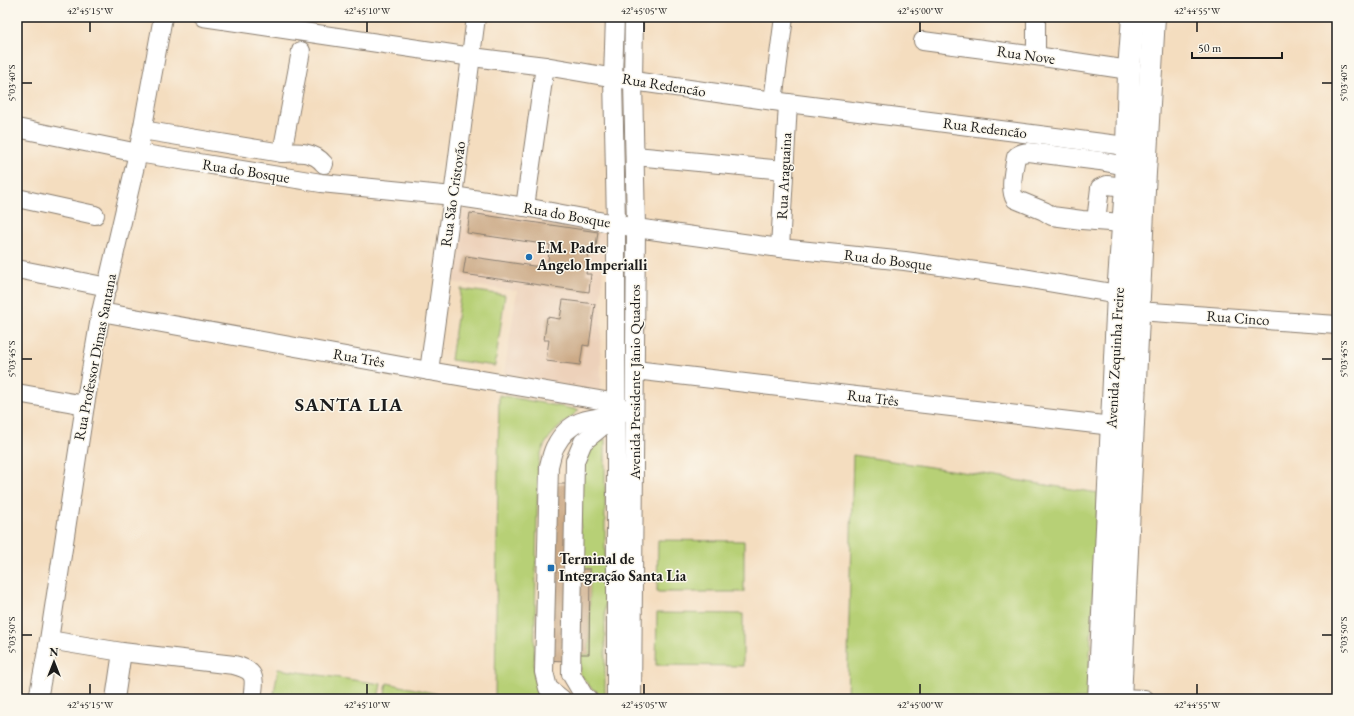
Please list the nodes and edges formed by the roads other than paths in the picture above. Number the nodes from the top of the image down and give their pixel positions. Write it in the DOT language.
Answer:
graph roads {
  1 [pos="163,17"];
  2 [pos="202,17"];
  3 [pos="476,17"];
  4 [pos="615,17"];
  5 [pos="634,17"];
  6 [pos="784,17"];
  7 [pos="1036,17"];
  8 [pos="1133,17"];
  9 [pos="1154,17"];
  10 [pos="923,41"];
  11 [pos="301,51"];
  12 [pos="1036,56"];
  13 [pos="472,57"];
  14 [pos="545,66"];
  15 [pos="1129,70"];
  16 [pos="613,77"];
  17 [pos="634,81"];
  18 [pos="781,102"];
  19 [pos="17,128"];
  20 [pos="142,130"];
  21 [pos="138,153"];
  22 [pos="282,153"];
  23 [pos="636,156"];
  24 [pos="324,164"];
  25 [pos="784,170"];
  26 [pos="1130,172"];
  27 [pos="453,196"];
  28 [pos="17,198"];
  29 [pos="525,207"];
  30 [pos="95,215"];
  31 [pos="1096,221"];
  32 [pos="1123,223"];
  33 [pos="616,224"];
  34 [pos="636,228"];
  35 [pos="780,248"];
  36 [pos="17,269"];
  37 [pos="108,287"];
  38 [pos="1118,294"];
  39 [pos="101,312"];
  40 [pos="1138,312"];
  41 [pos="1337,325"];
  42 [pos="635,370"];
  43 [pos="429,371"];
  44 [pos="17,393"];
  45 [pos="85,405"];
  46 [pos="616,409"];
  47 [pos="635,424"];
  48 [pos="1112,426"];
  49 [pos="49,640"];
  50 [pos="122,652"];
  51 [pos="253,691"];
  52 [pos="1120,698"];
  53 [pos="38,699"];
  54 [pos="115,699"];
  55 [pos="562,699"];
  56 [pos="588,699"];
  57 [pos="616,699"];
  58 [pos="632,699"];
  59 [pos="1098,699"];
  60 [pos="1145,699"];
  1 -- 20 [label="street, Rua Professor Dimas Santana"];
  2 -- 13 [label="street, Rua Redencão"];
  3 -- 13 [label="street, Rua São Cristovão"];
  4 -- 16 [label="street, Avenida Presidente Jânio Quadros"];
  5 -- 17 [label="street, Avenida Presidente Jânio Quadros"];
  6 -- 18 [label="street, Rua Araguaina"];
  7 -- 12 [label="street"];
  8 -- 15 [label="main road, Avenida Zequinha Freire"];
  9 -- 26 [label="main road, Avenida Zequinha Freire"];
  10 -- 12 [label="street, Rua Nove"];
  11 -- 22 [label="street"];
  12 -- 15 [label="street, Rua Nove"];
  13 -- 14 [label="street, Rua Redencão"];
  13 -- 27 [label="street, Rua São Cristovão"];
  14 -- 16 [label="street, Rua Redencão"];
  14 -- 29 [label="street"];
  15 -- 26 [label="main road, Avenida Zequinha Freire"];
  16 -- 17 [label="street, Rua Redencão"];
  16 -- 33 [label="street, Avenida Presidente Jânio Quadros"];
  17 -- 18 [label="street, Rua Redencão"];
  17 -- 23 [label="street, Avenida Presidente Jânio Quadros"];
  18 -- 25 [label="street, Rua Araguaina"];
  18 -- 26 [label="street, Rua Redencão"];
  19 -- 21 [label="street, Rua do Bosque"];
  20 -- 21 [label="street, Rua Professor Dimas Santana"];
  20 -- 22 [label="street"];
  21 -- 27 [label="street, Rua do Bosque"];
  21 -- 37 [label="street, Rua Professor Dimas Santana"];
  22 -- 24 [label="street"];
  23 -- 25 [label="street"];
  23 -- 34 [label="street, Avenida Presidente Jânio Quadros"];
  25 -- 35 [label="street, Rua Araguaina"];
  26 -- 31 [label="street"];
  26 -- 31 [label="street"];
  26 -- 32 [label="main road, Avenida Zequinha Freire"];
  26 -- 40 [label="main road, Avenida Zequinha Freire"];
  27 -- 29 [label="street, Rua do Bosque"];
  27 -- 43 [label="street, Rua São Cristovão"];
  28 -- 30 [label="street"];
  29 -- 33 [label="street, Rua do Bosque"];
  31 -- 32 [label="street"];
  32 -- 38 [label="main road, Avenida Zequinha Freire"];
  33 -- 34 [label="street, Rua do Bosque"];
  33 -- 46 [label="street, Avenida Presidente Jânio Quadros"];
  34 -- 35 [label="street, Rua do Bosque"];
  34 -- 42 [label="street, Avenida Presidente Jânio Quadros"];
  35 -- 38 [label="street, Rua do Bosque"];
  36 -- 37 [label="street"];
  37 -- 39 [label="street, Rua Professor Dimas Santana"];
  38 -- 48 [label="main road, Avenida Zequinha Freire"];
  39 -- 43 [label="street, Rua Três"];
  39 -- 45 [label="street, Rua Professor Dimas Santana"];
  40 -- 41 [label="street, Rua Cinco"];
  40 -- 52 [label="main road, Avenida Zequinha Freire"];
  42 -- 47 [label="street, Avenida Presidente Jânio Quadros"];
  42 -- 48 [label="street, Rua Três"];
  43 -- 46 [label="street, Rua Três"];
  44 -- 45 [label="street"];
  45 -- 49 [label="street, Rua Professor Dimas Santana"];
  46 -- 47 [label="street"];
  46 -- 55 [label="street"];
  46 -- 56 [label="street"];
  46 -- 57 [label="street, Avenida Presidente Jânio Quadros"];
  47 -- 58 [label="street, Avenida Presidente Jânio Quadros"];
  48 -- 59 [label="main road, Avenida Zequinha Freire"];
  49 -- 50 [label="street"];
  49 -- 53 [label="street, Rua Professor Dimas Santana"];
  50 -- 51 [label="street"];
  50 -- 54 [label="street"];
  52 -- 60 [label="street"];
}
